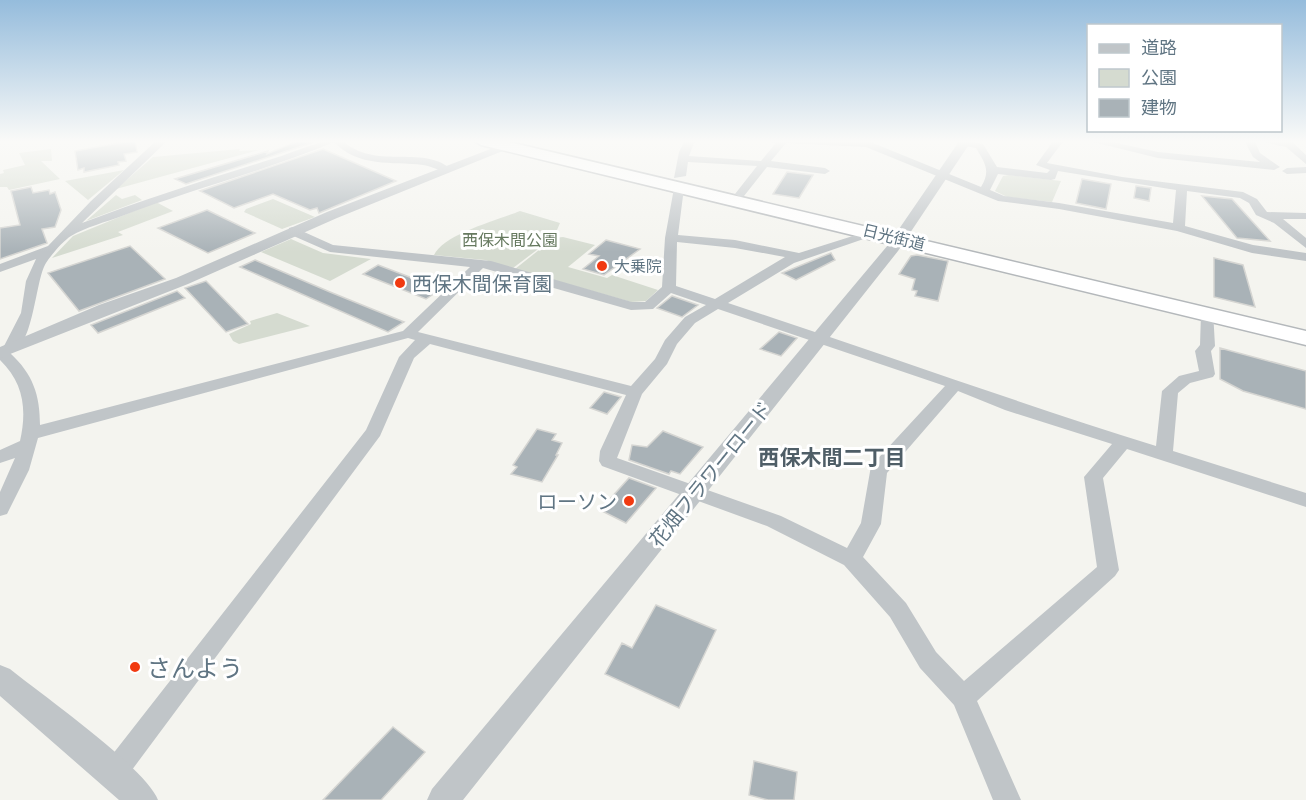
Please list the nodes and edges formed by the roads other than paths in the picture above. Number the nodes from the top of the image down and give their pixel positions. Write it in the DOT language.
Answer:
graph roads {
  1 [pos="122,177"];
  2 [pos="225,177"];
  3 [pos="425,177"];
  4 [pos="657,177"];
  5 [pos="659,177"];
  6 [pos="661,177"];
  7 [pos="680,177"];
  8 [pos="754,177"];
  9 [pos="941,177"];
  10 [pos="948,177"];
  11 [pos="994,177"];
  12 [pos="1118,177"];
  13 [pos="678,182"];
  14 [pos="1182,187"];
  15 [pos="983,192"];
  16 [pos="740,194"];
  17 [pos="1263,214"];
  18 [pos="1306,216"];
  19 [pos="1179,228"];
  20 [pos="293,231"];
  21 [pos="875,233"];
  22 [pos="66,234"];
  23 [pos="902,236"];
  24 [pos="671,238"];
  25 [pos="1306,244"];
  26 [pos="51,249"];
  27 [pos="1306,256"];
  28 [pos="799,257"];
  29 [pos="481,263"];
  30 [pos="0,268"];
  31 [pos="669,288"];
  32 [pos="716,304"];
  33 [pos="1208,314"];
  34 [pos="1306,329"];
  35 [pos="408,334"];
  36 [pos="429,338"];
  37 [pos="1306,338"];
  38 [pos="819,339"];
  39 [pos="3,352"];
  40 [pos="956,385"];
  41 [pos="635,392"];
  42 [pos="29,440"];
  43 [pos="1123,443"];
  44 [pos="1164,455"];
  45 [pos="0,457"];
  46 [pos="695,493"];
  47 [pos="1306,500"];
  48 [pos="0,509"];
  49 [pos="850,559"];
  50 [pos="0,678"];
  51 [pos="963,697"];
  52 [pos="114,773"];
  53 [pos="141,799"];
  54 [pos="443,800"];
  55 [pos="1007,800"];
  1 -- 22 [label="street"];
  2 -- 22 [label="street"];
  3 -- 20 [label="street"];
  4 -- 13 [label="highway, 日光街道"];
  5 -- 16 [label="highway, 日光街道"];
  6 -- 13 [label="highway"];
  7 -- 13 [label="street"];
  8 -- 16 [label="street"];
  9 -- 23 [label="street, 花畑フラワーロード"];
  10 -- 15 [label="street"];
  11 -- 15 [label="street"];
  12 -- 14 [label="street"];
  13 -- 16 [label="highway"];
  13 -- 21 [label="highway, 日光街道"];
  13 -- 24 [label="street"];
  14 -- 17 [label="street"];
  14 -- 19 [label="street"];
  15 -- 19 [label="street"];
  16 -- 23 [label="highway, 日光街道"];
  17 -- 18 [label="street"];
  17 -- 25 [label="street"];
  19 -- 27 [label="street"];
  20 -- 29 [label="street"];
  20 -- 39 [label="street"];
  21 -- 23 [label="highway, 日光街道"];
  21 -- 28 [label="street"];
  22 -- 26 [label="street"];
  23 -- 33 [label="highway, 日光街道"];
  23 -- 34 [label="highway, 日光街道"];
  23 -- 38 [label="street, 花畑フラワーロード"];
  24 -- 28 [label="street"];
  24 -- 31 [label="street"];
  26 -- 30 [label="street"];
  26 -- 39 [label="street"];
  28 -- 32 [label="street"];
  29 -- 31 [label="street"];
  29 -- 35 [label="street"];
  31 -- 32 [label="street"];
  32 -- 38 [label="street"];
  32 -- 41 [label="street"];
  33 -- 37 [label="highway, 日光街道"];
  33 -- 44 [label="street"];
  35 -- 36 [label="street"];
  35 -- 42 [label="street"];
  36 -- 41 [label="street"];
  36 -- 52 [label="street"];
  38 -- 40 [label="street"];
  38 -- 46 [label="street, 花畑フラワーロード"];
  39 -- 42 [label="street"];
  40 -- 43 [label="street"];
  40 -- 49 [label="street"];
  41 -- 46 [label="street"];
  42 -- 45 [label="street"];
  42 -- 48 [label="street"];
  43 -- 44 [label="street"];
  43 -- 51 [label="street"];
  44 -- 47 [label="street"];
  46 -- 49 [label="street"];
  46 -- 54 [label="street, 花畑フラワーロード"];
  49 -- 51 [label="street"];
  50 -- 52 [label="street"];
  51 -- 55 [label="street"];
  52 -- 53 [label="street"];
}
